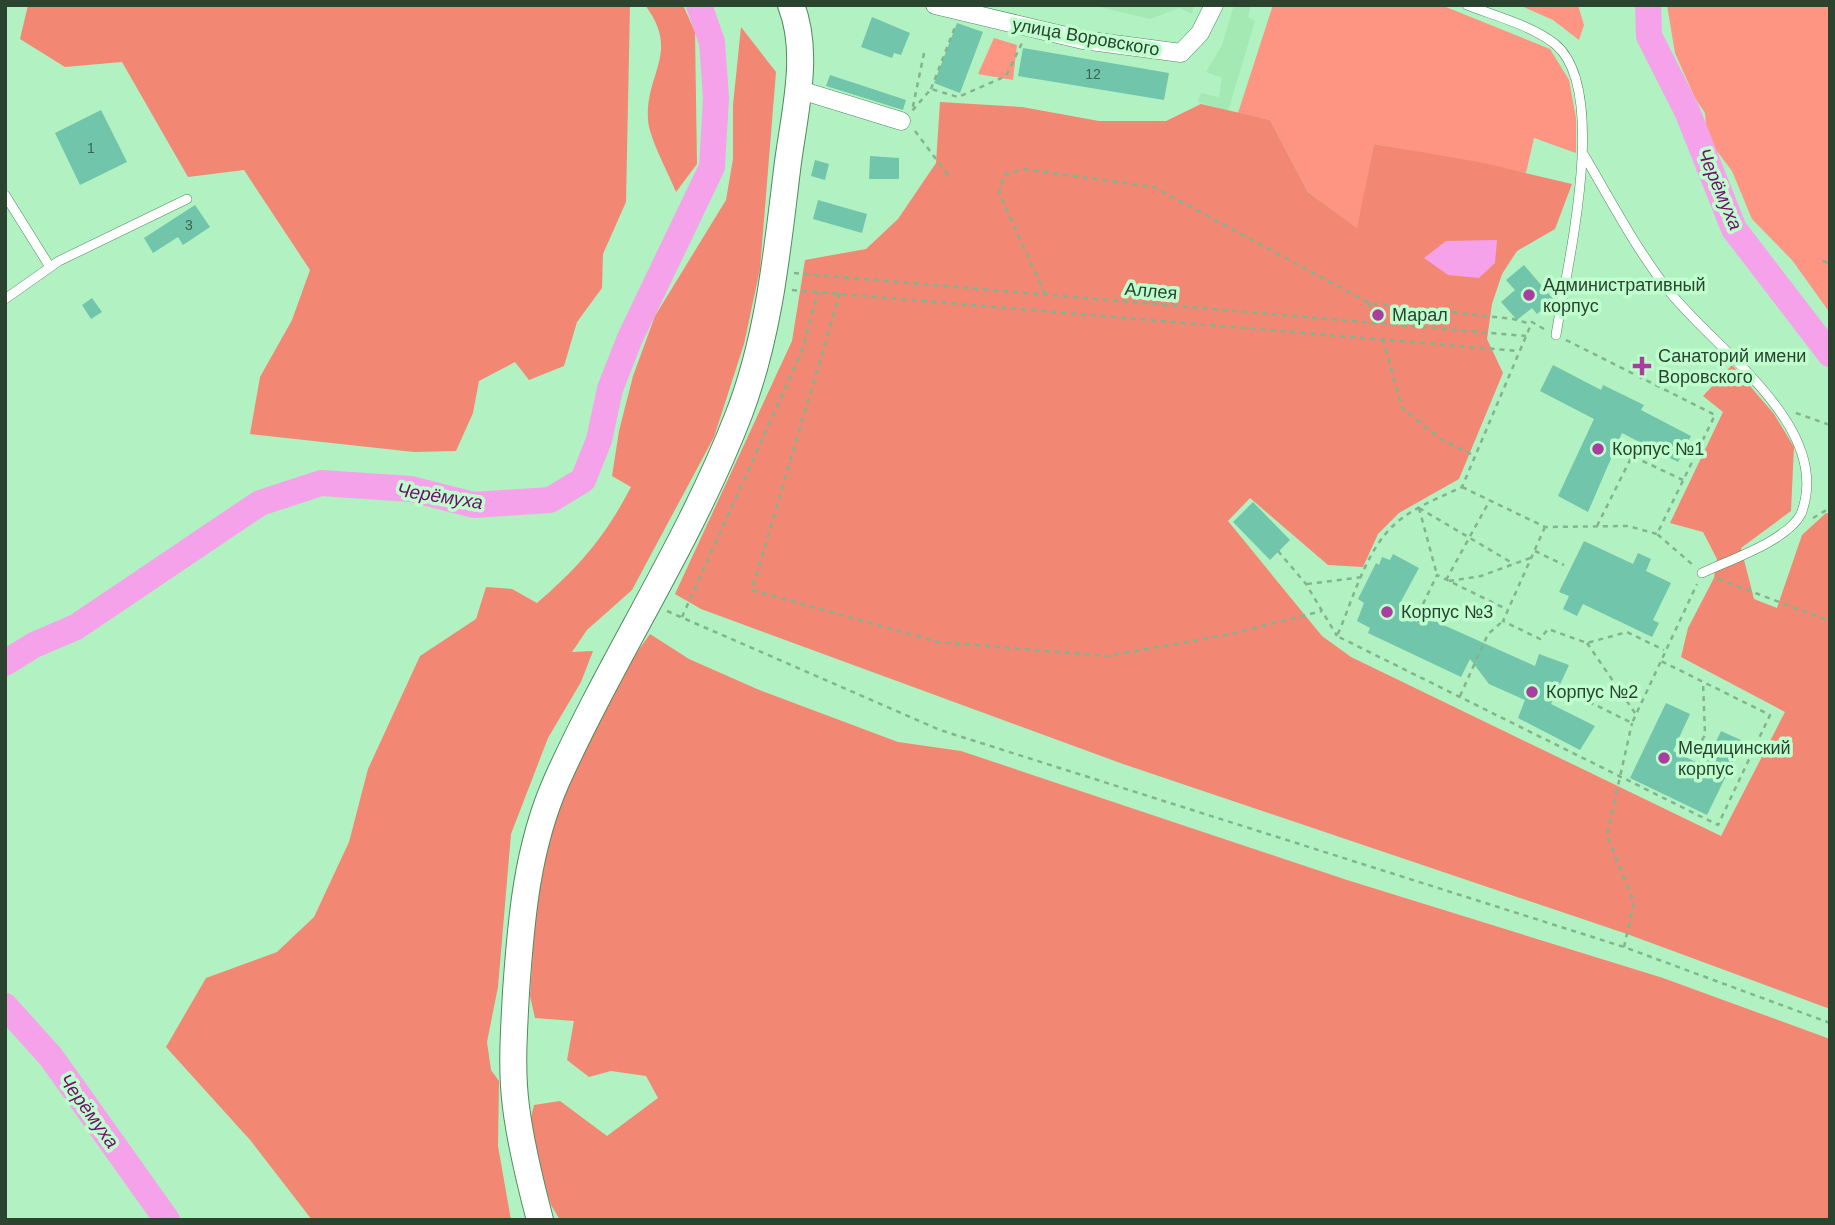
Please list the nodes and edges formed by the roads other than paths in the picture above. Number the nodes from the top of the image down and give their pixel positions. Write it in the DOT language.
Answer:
graph roads {
  1 [pos="791,5"];
  2 [pos="935,5"];
  3 [pos="1214,5"];
  4 [pos="1467,5"];
  5 [pos="797,89"];
  6 [pos="909,120"];
  7 [pos="1584,155"];
  8 [pos="5,195"];
  9 [pos="187,199"];
  10 [pos="50,267"];
  11 [pos="5,299"];
  12 [pos="1556,335"];
  13 [pos="1702,573"];
  14 [pos="540,1220"];
  1 -- 5 [label="main road"];
  2 -- 3 [label="street, улица Воровского"];
  4 -- 7 [label="lane"];
  5 -- 6 [label="street"];
  5 -- 14 [label="main road"];
  7 -- 12 [label="lane"];
  7 -- 13 [label="lane"];
  8 -- 10 [label="lane"];
  9 -- 10 [label="lane"];
  10 -- 11 [label="lane"];
}
